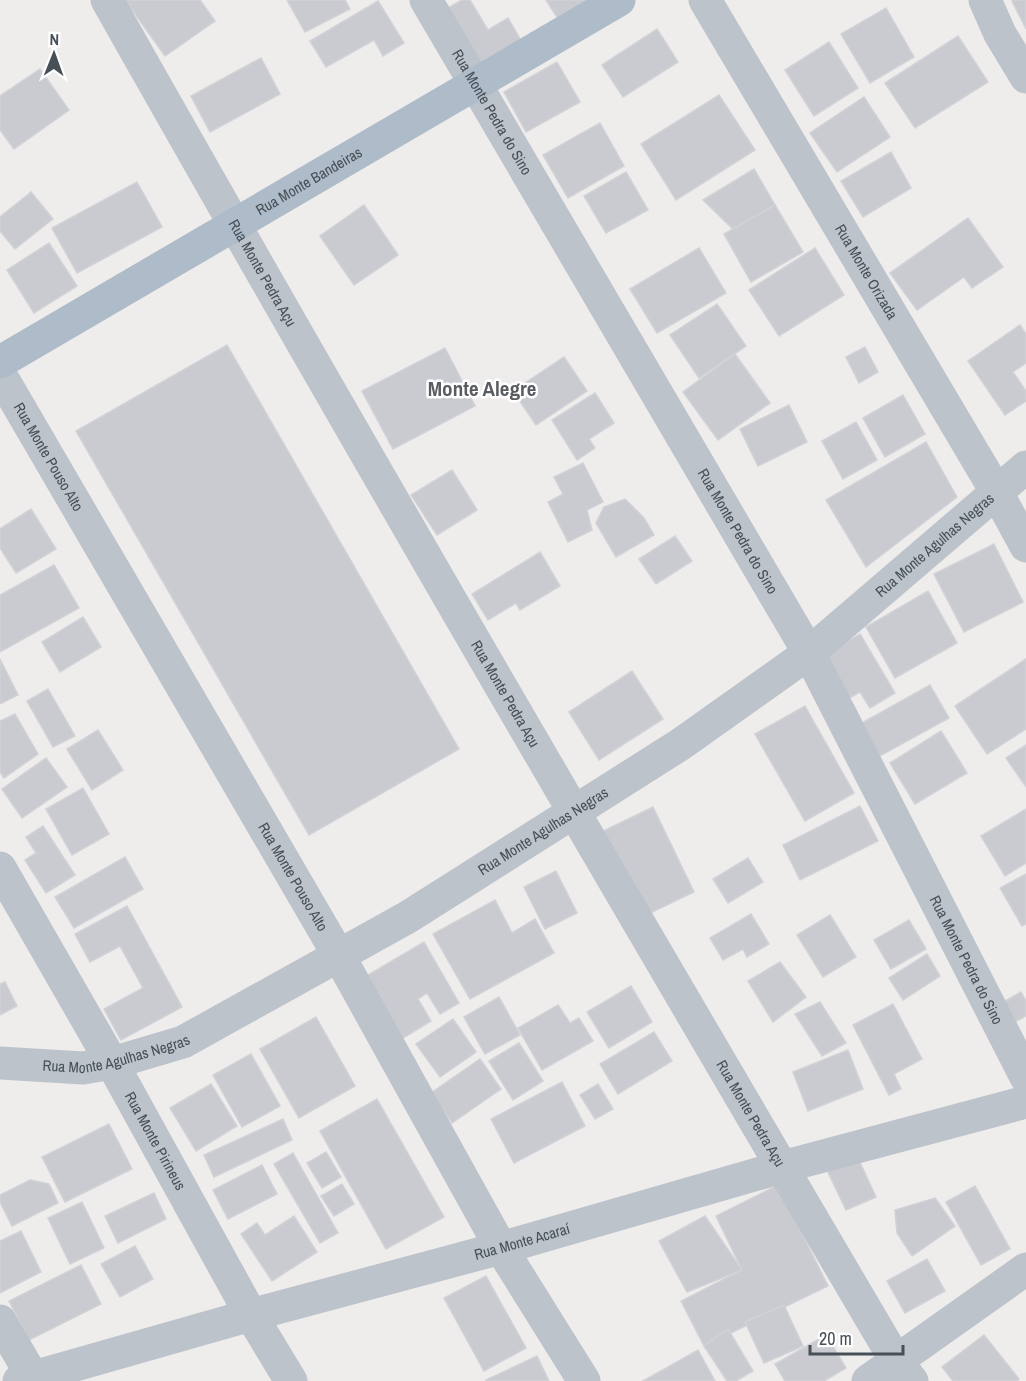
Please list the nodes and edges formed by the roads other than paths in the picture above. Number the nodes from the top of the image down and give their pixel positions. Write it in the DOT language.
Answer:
graph roads {
  1 [pos="107,0"];
  2 [pos="426,0"];
  3 [pos="619,0"];
  4 [pos="705,0"];
  5 [pos="985,0"];
  6 [pos="1026,77"];
  7 [pos="476,84"];
  8 [pos="234,225"];
  9 [pos="0,362"];
  10 [pos="0,374"];
  11 [pos="1026,467"];
  12 [pos="996,491"];
  13 [pos="1026,546"];
  14 [pos="809,653"];
  15 [pos="575,812"];
  16 [pos="0,868"];
  17 [pos="339,956"];
  18 [pos="0,1063"];
  19 [pos="112,1063"];
  20 [pos="1026,1077"];
  21 [pos="1026,1102"];
  22 [pos="782,1167"];
  23 [pos="501,1248"];
  24 [pos="1026,1269"];
  25 [pos="251,1315"];
  26 [pos="0,1321"];
  27 [pos="904,1371"];
  28 [pos="29,1380"];
  29 [pos="291,1381"];
  30 [pos="584,1381"];
  31 [pos="868,1381"];
  1 -- 8 [label="street, Rua Monte Pedra Açu"];
  2 -- 7 [label="street, Rua Monte Pedra do Sino"];
  3 -- 7 [label="main road, Rua Monte Bandeiras"];
  4 -- 12 [label="street, Rua Monte Orizada"];
  5 -- 6 [label="street"];
  7 -- 8 [label="main road, Rua Monte Bandeiras"];
  7 -- 14 [label="street, Rua Monte Pedra do Sino"];
  8 -- 9 [label="main road, Rua Monte Bandeiras"];
  8 -- 15 [label="street, Rua Monte Pedra Açu"];
  10 -- 17 [label="street, Rua Monte Pouso Alto"];
  11 -- 12 [label="street, Rua Monte Agulhas Negras"];
  12 -- 13 [label="street, Rua Monte Orizada"];
  12 -- 14 [label="street, Rua Monte Agulhas Negras"];
  14 -- 15 [label="street, Rua Monte Agulhas Negras"];
  14 -- 20 [label="street, Rua Monte Pedra do Sino"];
  15 -- 17 [label="street, Rua Monte Agulhas Negras"];
  15 -- 22 [label="street, Rua Monte Pedra Açu"];
  16 -- 19 [label="street, Rua Monte Pirineus"];
  17 -- 19 [label="street, Rua Monte Agulhas Negras"];
  17 -- 23 [label="street, Rua Monte Pouso Alto"];
  18 -- 19 [label="street, Rua Monte Agulhas Negras"];
  19 -- 25 [label="street, Rua Monte Pirineus"];
  21 -- 22 [label="street, Rua Monte Acaraí"];
  22 -- 23 [label="street, Rua Monte Acaraí"];
  22 -- 27 [label="street, Rua Monte Pedra Açu"];
  23 -- 25 [label="street, Rua Monte Acaraí"];
  23 -- 30 [label="street, Rua Monte Pouso Alto"];
  24 -- 27 [label="street"];
  25 -- 28 [label="street, Rua Monte Acaraí"];
  25 -- 29 [label="street, Rua Monte Pirineus"];
  26 -- 28 [label="street"];
  27 -- 31 [label="street"];
}
